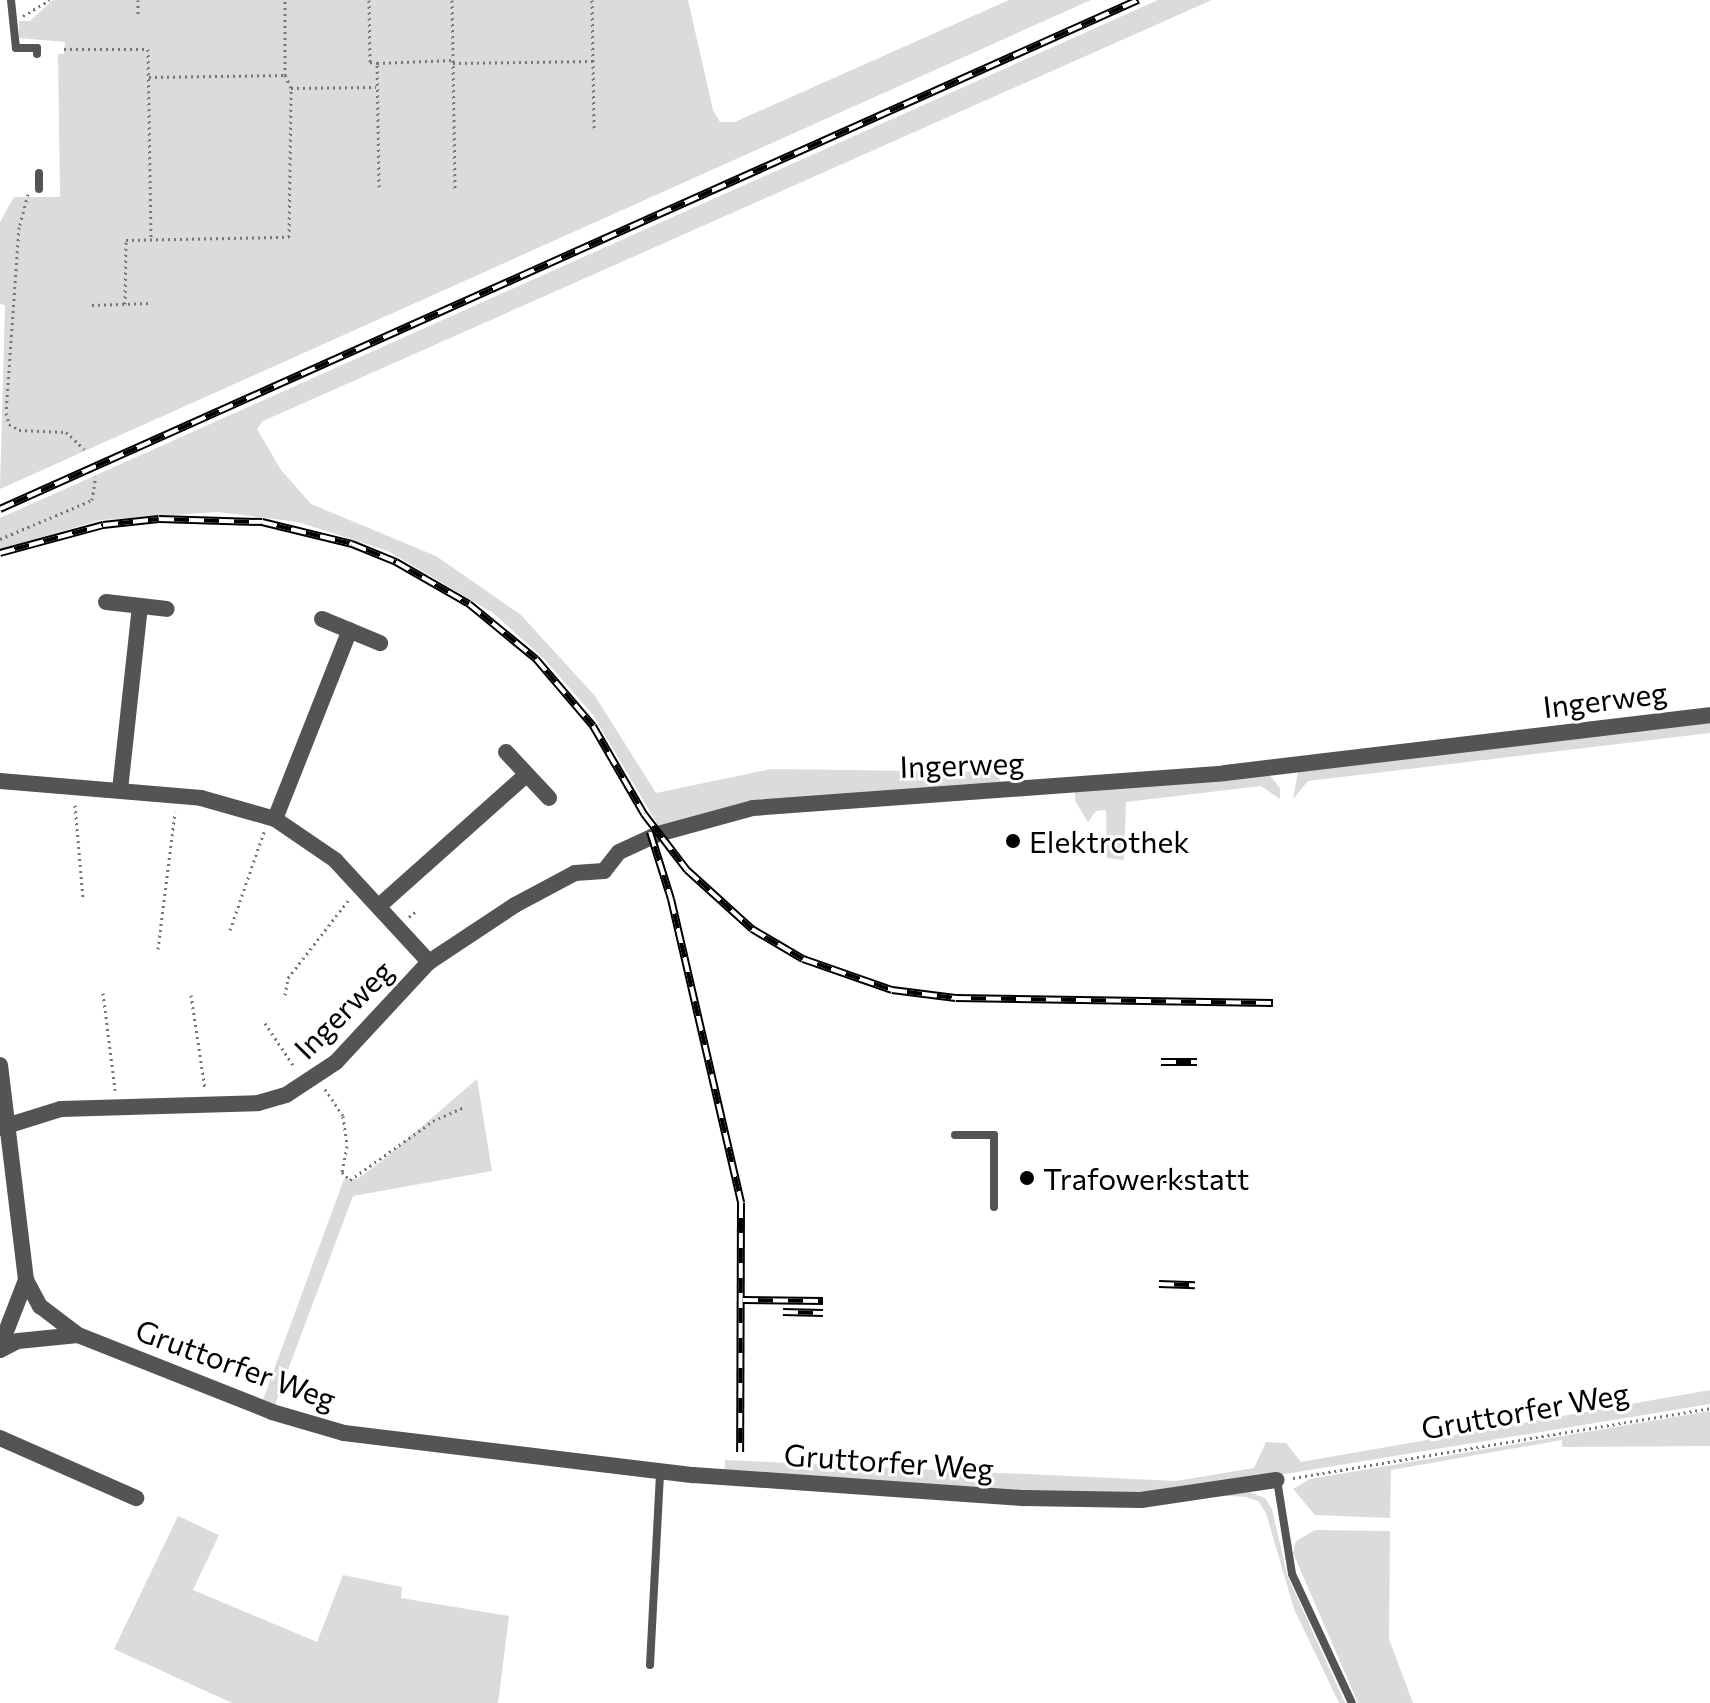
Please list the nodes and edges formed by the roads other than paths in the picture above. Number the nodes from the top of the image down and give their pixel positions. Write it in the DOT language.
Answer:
graph roads {
  1 [pos="11,0"];
  2 [pos="37,51"];
  3 [pos="39,173"];
  4 [pos="39,189"];
  5 [pos="106,602"];
  6 [pos="140,606"];
  7 [pos="167,609"];
  8 [pos="322,619"];
  9 [pos="350,630"];
  10 [pos="380,643"];
  11 [pos="1710,715"];
  12 [pos="506,752"];
  13 [pos="526,775"];
  14 [pos="0,781"];
  15 [pos="120,790"];
  16 [pos="549,798"];
  17 [pos="272,818"];
  18 [pos="379,906"];
  19 [pos="429,962"];
  20 [pos="0,1065"];
  21 [pos="4,1126"];
  22 [pos="955,1135"];
  23 [pos="994,1207"];
  24 [pos="26,1280"];
  25 [pos="78,1335"];
  26 [pos="0,1349"];
  27 [pos="0,1438"];
  28 [pos="660,1471"];
  29 [pos="1277,1480"];
  30 [pos="136,1498"];
  31 [pos="650,1665"];
  32 [pos="1352,1703"];
  1 -- 2 [label="lane"];
  3 -- 4 [label="lane"];
  5 -- 6 [label="street"];
  6 -- 7 [label="street"];
  6 -- 15 [label="street"];
  8 -- 9 [label="street"];
  9 -- 10 [label="street"];
  9 -- 17 [label="street"];
  11 -- 19 [label="street, Ingerweg"];
  12 -- 13 [label="street"];
  13 -- 16 [label="street"];
  13 -- 18 [label="street"];
  14 -- 15 [label="street"];
  15 -- 17 [label="street"];
  17 -- 18 [label="street"];
  18 -- 19 [label="street"];
  19 -- 21 [label="street, Ingerweg"];
  20 -- 21 [label="street"];
  21 -- 24 [label="street"];
  22 -- 23 [label="lane"];
  24 -- 25 [label="street, Gruttorfer Weg"];
  24 -- 26 [label="street"];
  25 -- 26 [label="street, Gruttorfer Weg"];
  25 -- 28 [label="street, Gruttorfer Weg"];
  27 -- 30 [label="street"];
  28 -- 29 [label="street, Gruttorfer Weg"];
  28 -- 31 [label="lane"];
  29 -- 32 [label="lane"];
}
